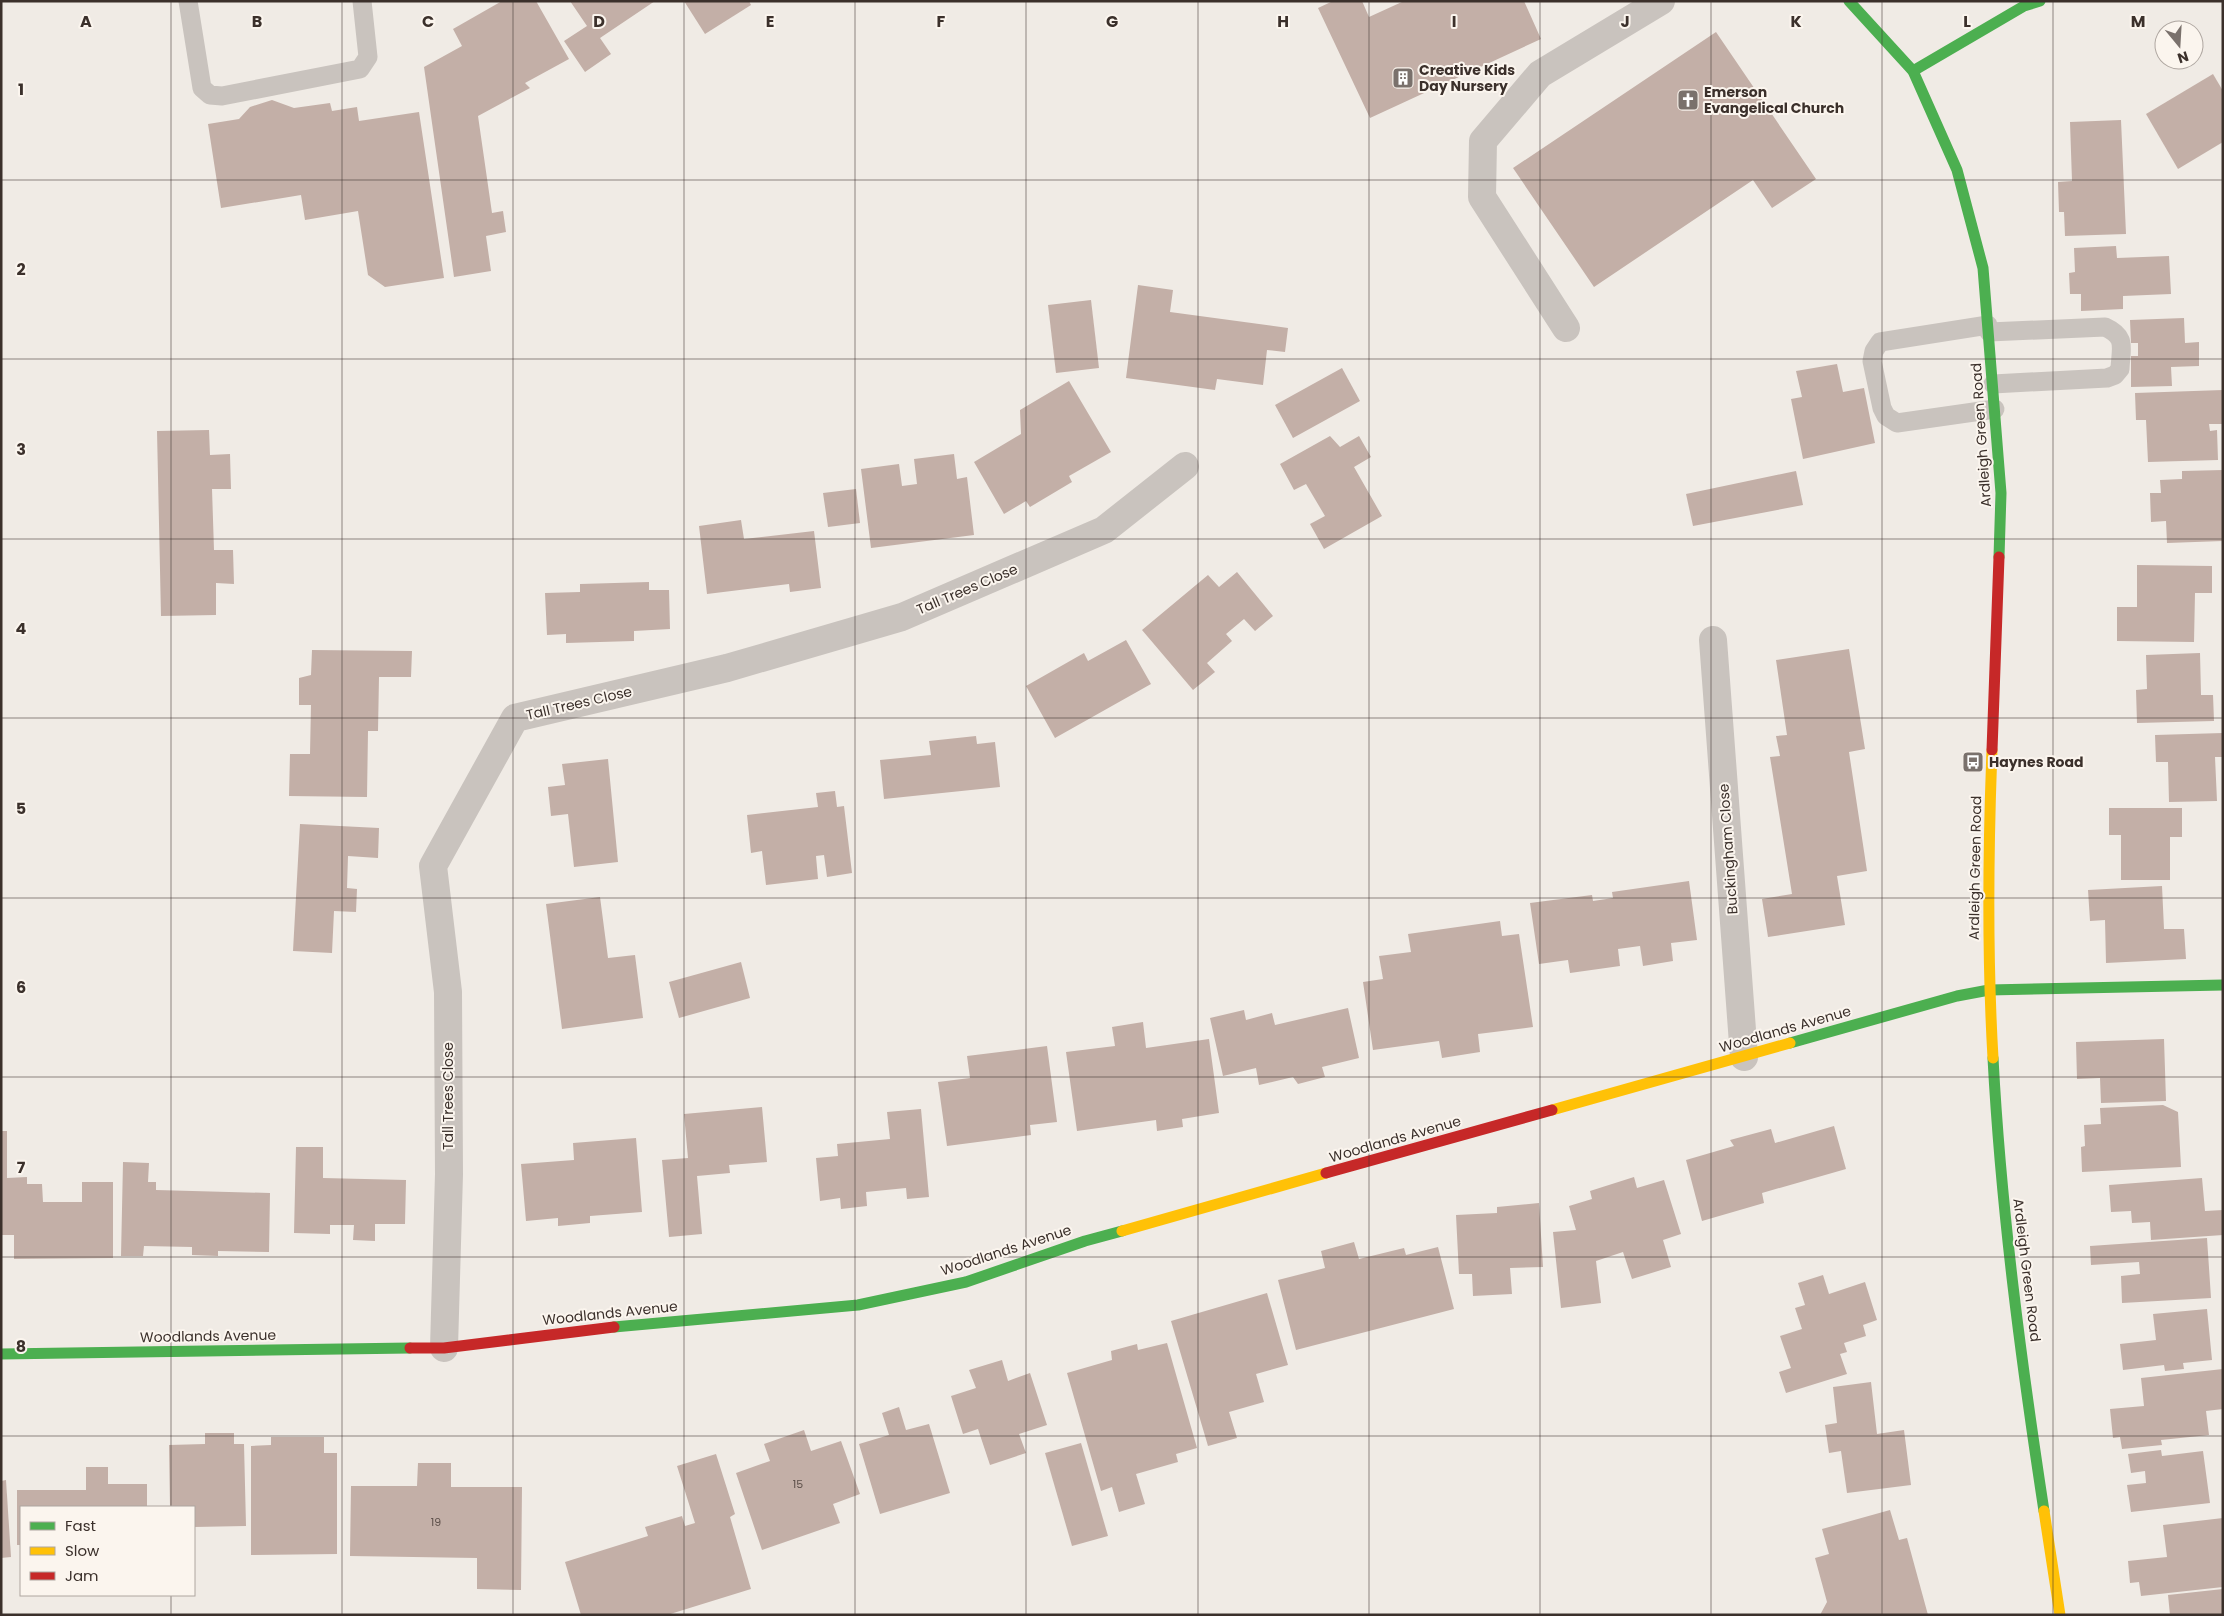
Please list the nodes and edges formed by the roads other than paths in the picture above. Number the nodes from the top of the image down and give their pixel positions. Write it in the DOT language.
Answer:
graph roads {
  1 [pos="188,1"];
  2 [pos="362,1"];
  3 [pos="1661,1"];
  4 [pos="1849,1"];
  5 [pos="2040,1"];
  6 [pos="1913,71"];
  7 [pos="1566,328"];
  8 [pos="1988,328"];
  9 [pos="1993,384"];
  10 [pos="1995,409"];
  11 [pos="1185,466"];
  12 [pos="1713,640"];
  13 [pos="2223,985"];
  14 [pos="1989,990"];
  15 [pos="1744,1057"];
  16 [pos="444,1348"];
  17 [pos="1,1354"];
  18 [pos="2060,1615"];
  1 -- 2 [label="lane"];
  3 -- 7 [label="street"];
  4 -- 6 [label="street, Ardleigh Green Road"];
  5 -- 6 [label="street"];
  6 -- 8 [label="street, Ardleigh Green Road"];
  8 -- 9 [label="street, Ardleigh Green Road"];
  8 -- 9 [label="lane"];
  8 -- 10 [label="lane"];
  9 -- 10 [label="street, Ardleigh Green Road"];
  10 -- 14 [label="street, Ardleigh Green Road"];
  11 -- 16 [label="street, Tall Trees Close"];
  12 -- 15 [label="street, Buckingham Close"];
  13 -- 14 [label="street"];
  14 -- 15 [label="street, Woodlands Avenue"];
  14 -- 18 [label="street, Ardleigh Green Road"];
  15 -- 16 [label="street, Woodlands Avenue"];
  16 -- 17 [label="street, Woodlands Avenue"];
}
